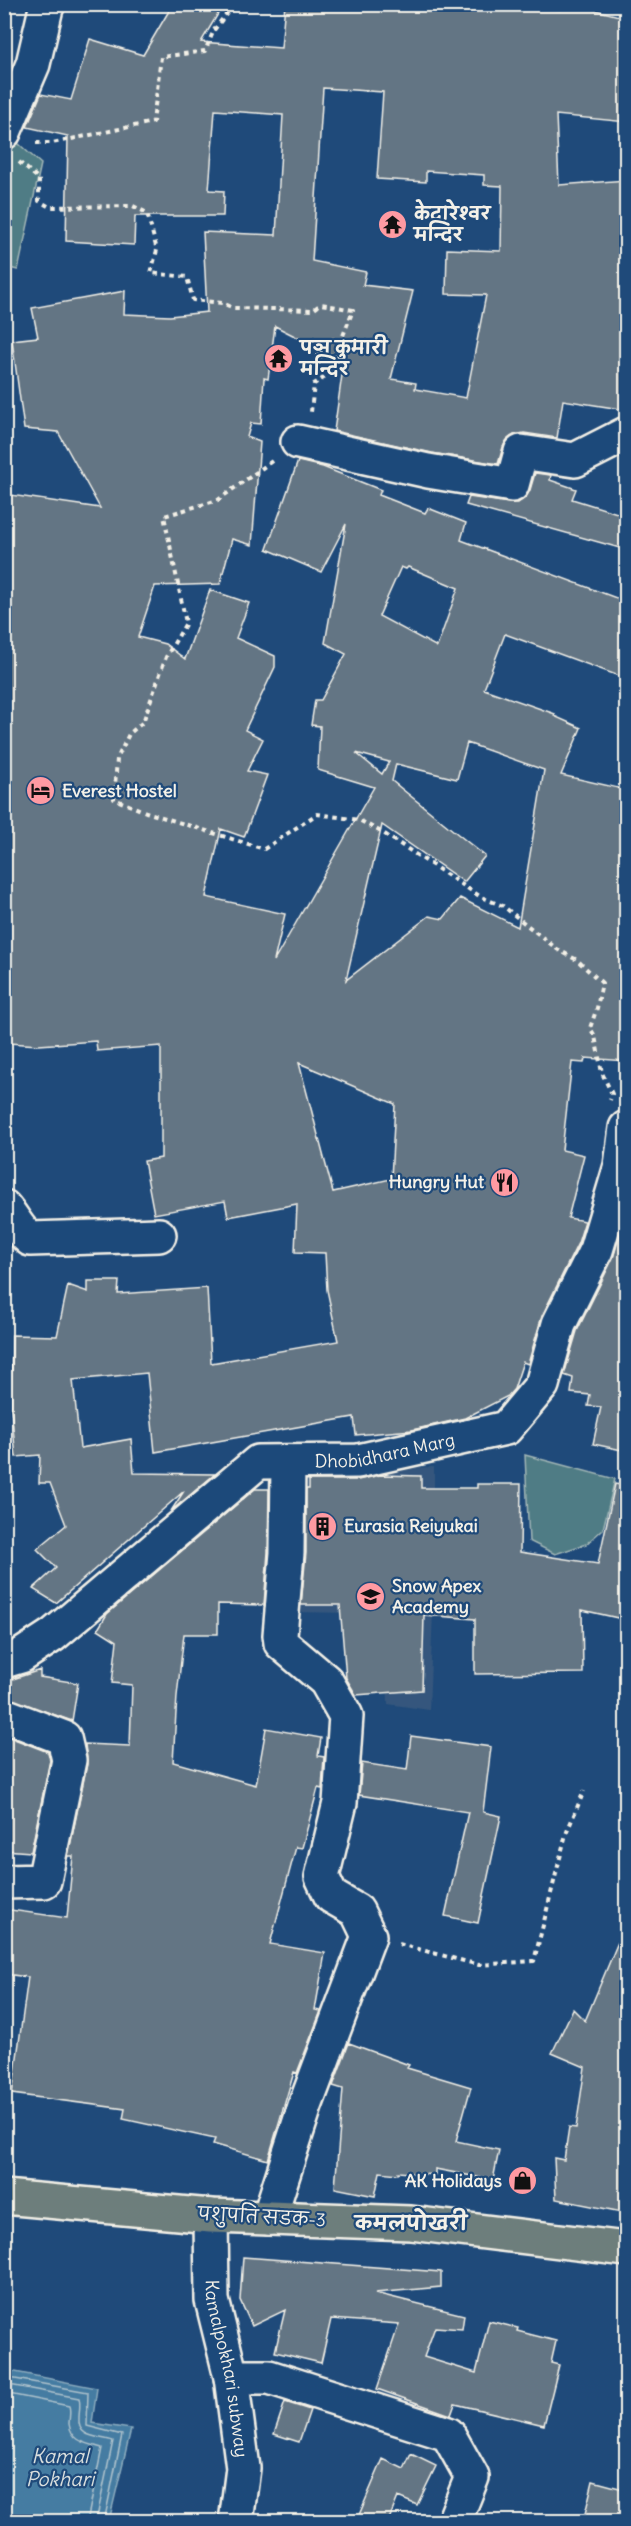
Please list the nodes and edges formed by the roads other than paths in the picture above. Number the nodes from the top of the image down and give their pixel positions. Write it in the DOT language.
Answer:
graph roads {
  1 [pos="48,4"];
  2 [pos="17,144"];
  3 [pos="627,434"];
  4 [pos="298,442"];
  5 [pos="617,1116"];
  6 [pos="4,1207"];
  7 [pos="159,1235"];
  8 [pos="288,1462"];
  9 [pos="4,1661"];
  10 [pos="4,1715"];
  11 [pos="4,1882"];
  12 [pos="4,2198"];
  13 [pos="211,2216"];
  14 [pos="269,2218"];
  15 [pos="627,2249"];
  16 [pos="231,2377"];
  17 [pos="236,2522"];
  18 [pos="454,2522"];
  1 -- 2 [label="street"];
  3 -- 4 [label="street"];
  5 -- 8 [label="street, Dhobidhara Marg"];
  6 -- 7 [label="street"];
  8 -- 9 [label="street, Dhobidhara Marg"];
  8 -- 14 [label="street"];
  10 -- 11 [label="street"];
  12 -- 13 [label="main road, पशुपति सडक-3"];
  13 -- 14 [label="main road, पशुपति सडक-3"];
  13 -- 16 [label="street, Kamalpokhari subway"];
  14 -- 15 [label="main road, पशुपति सडक-3"];
  16 -- 17 [label="street, Kamalpokhari subway"];
  16 -- 18 [label="street"];
}
